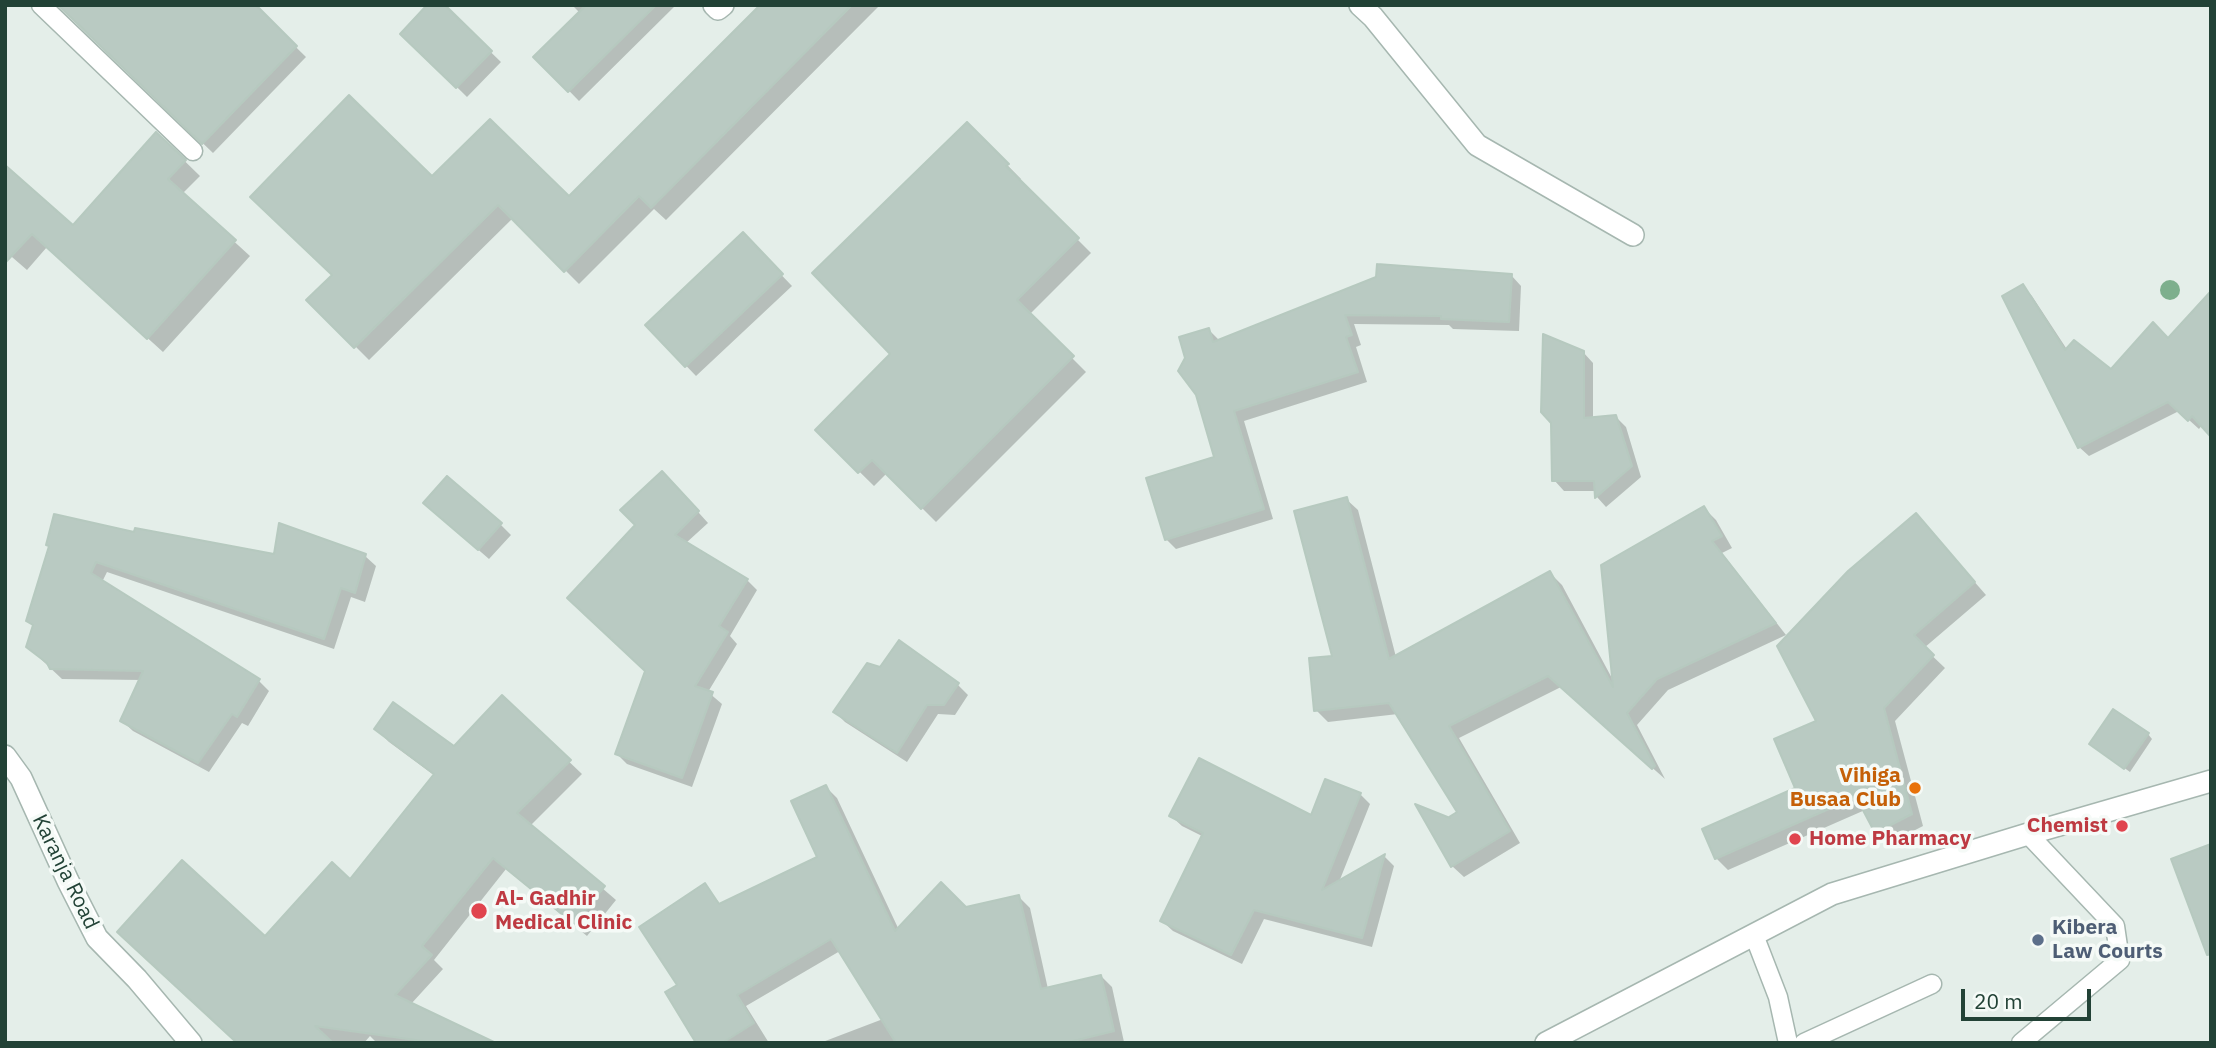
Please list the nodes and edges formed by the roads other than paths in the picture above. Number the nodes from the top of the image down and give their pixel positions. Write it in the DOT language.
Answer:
graph roads {
  1 [pos="41,5"];
  2 [pos="714,5"];
  3 [pos="723,5"];
  4 [pos="1360,5"];
  5 [pos="193,151"];
  6 [pos="1633,234"];
  7 [pos="5,756"];
  8 [pos="2211,780"];
  9 [pos="2028,834"];
  10 [pos="1754,935"];
  11 [pos="1932,984"];
  12 [pos="191,1043"];
  13 [pos="1546,1043"];
  14 [pos="1788,1043"];
  15 [pos="1804,1043"];
  16 [pos="2021,1043"];
  1 -- 5 [label="lane"];
  2 -- 3 [label="street"];
  4 -- 6 [label="street"];
  7 -- 12 [label="street, Karanja Road"];
  8 -- 9 [label="street"];
  9 -- 10 [label="street"];
  9 -- 16 [label="lane"];
  10 -- 13 [label="street"];
  10 -- 14 [label="lane"];
  11 -- 15 [label="lane"];
}
